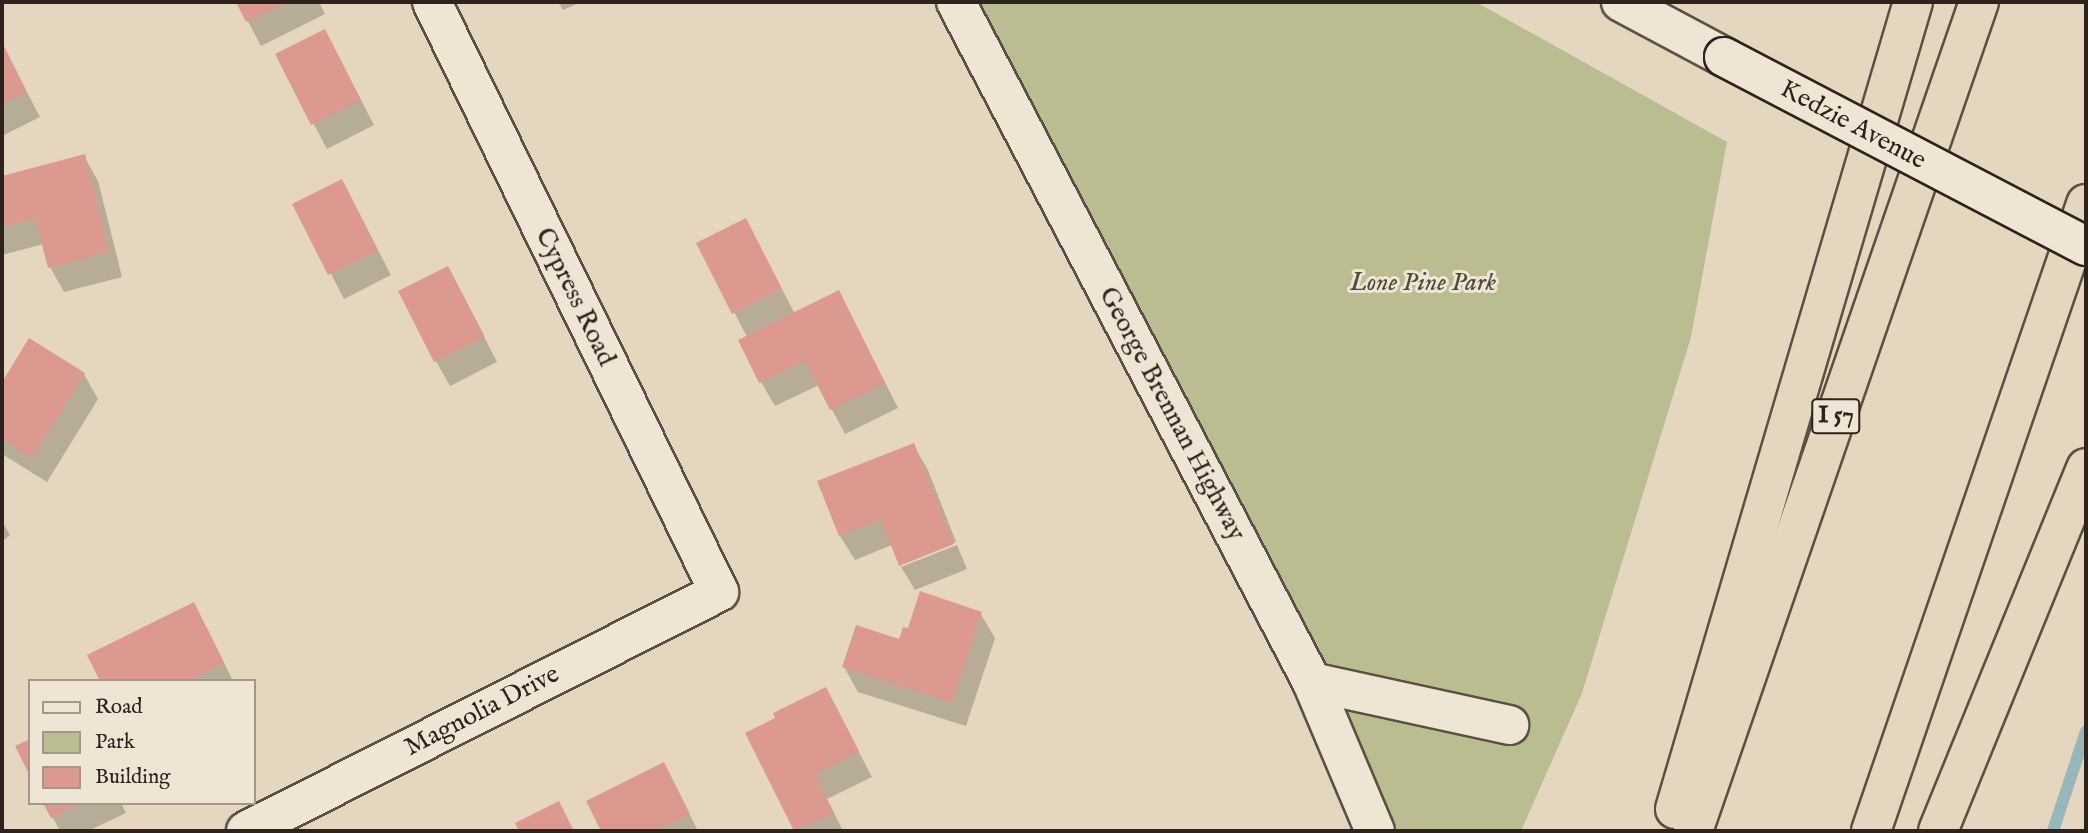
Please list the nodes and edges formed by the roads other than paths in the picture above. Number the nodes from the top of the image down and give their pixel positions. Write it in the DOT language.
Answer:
graph roads {
  1 [pos="432,2"];
  2 [pos="956,2"];
  3 [pos="1621,2"];
  4 [pos="1913,2"];
  5 [pos="1979,2"];
  6 [pos="2086,204"];
  7 [pos="2086,246"];
  8 [pos="2086,468"];
  9 [pos="719,592"];
  10 [pos="1312,682"];
  11 [pos="1509,725"];
  12 [pos="246,831"];
  13 [pos="1375,831"];
  14 [pos="1668,831"];
  15 [pos="1693,831"];
  16 [pos="1871,831"];
  17 [pos="1938,831"];
  1 -- 9 [label="street, Cypress Road"];
  2 -- 10 [label="street, George Brennan Highway"];
  3 -- 7 [label="street, Kedzie Avenue, bridge"];
  4 -- 14 [label="highway"];
  5 -- 15 [label="highway, I 57"];
  6 -- 16 [label="highway"];
  8 -- 17 [label="highway"];
  9 -- 12 [label="street, Magnolia Drive"];
  10 -- 11 [label="street"];
  10 -- 13 [label="street, George Brennan Highway"];
}
